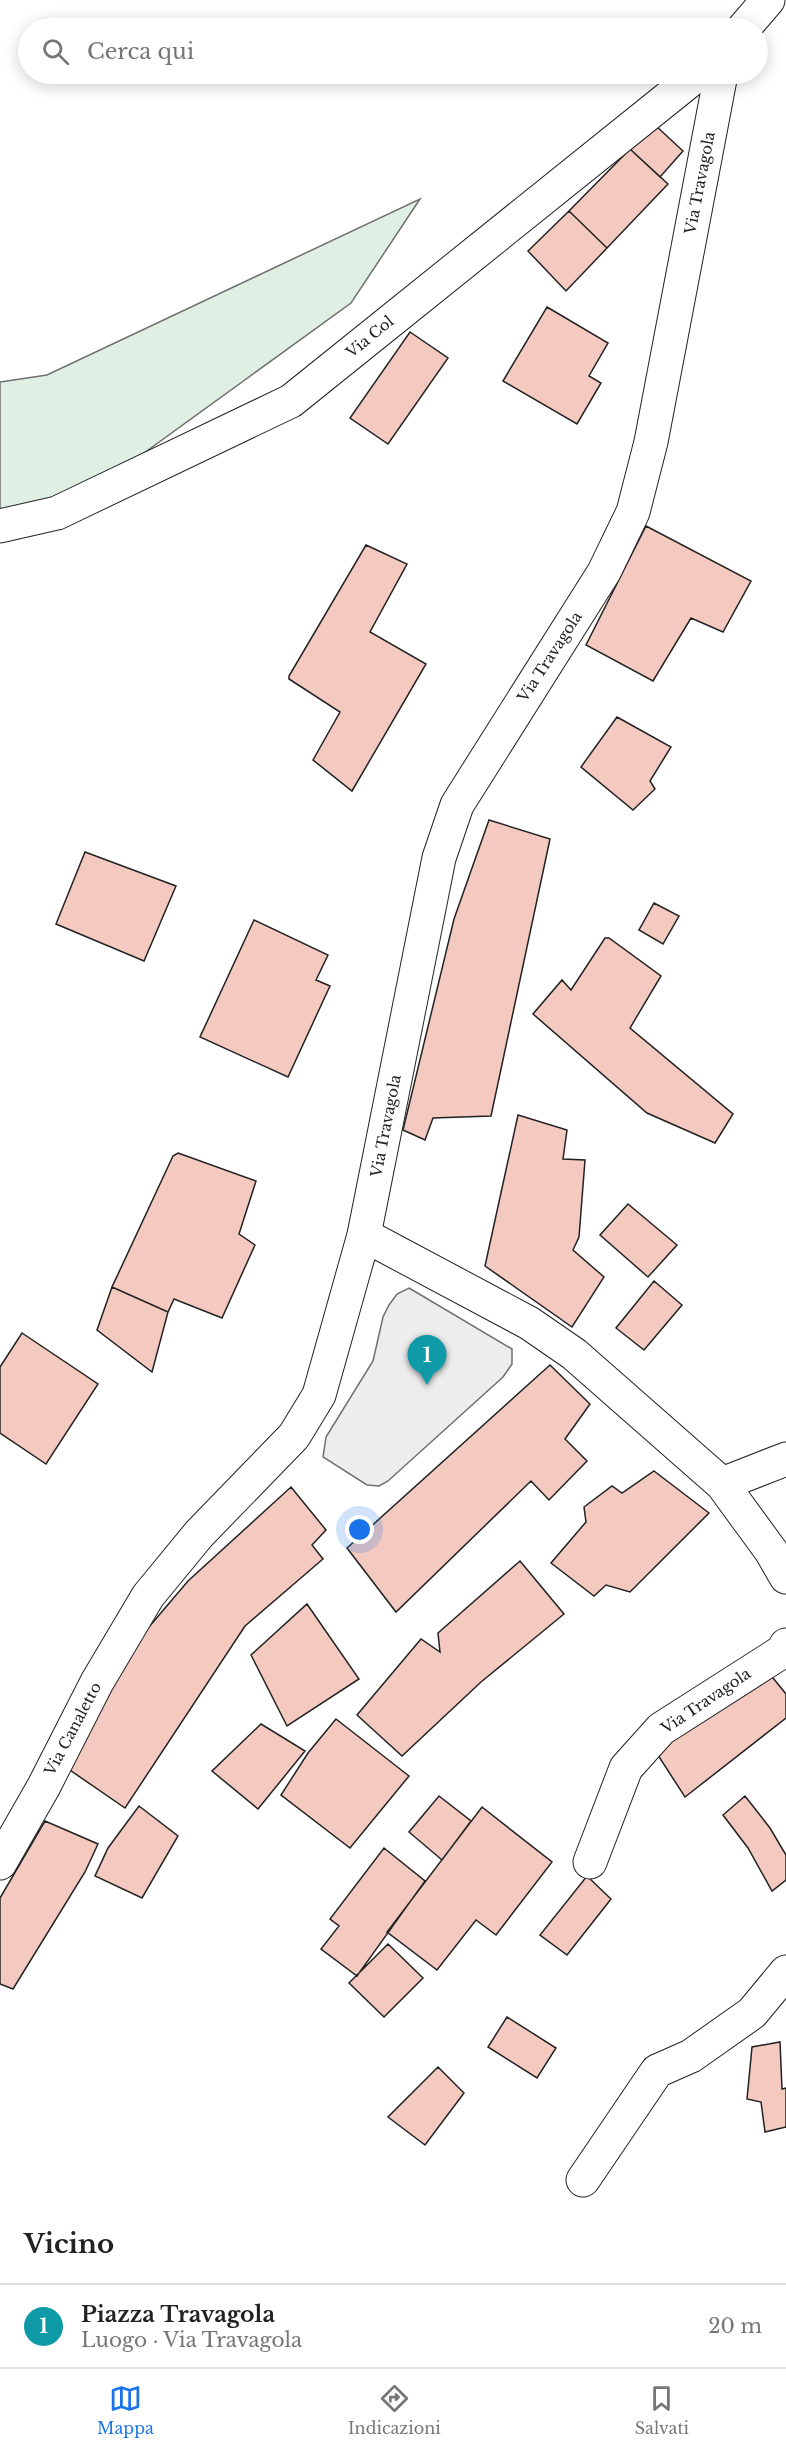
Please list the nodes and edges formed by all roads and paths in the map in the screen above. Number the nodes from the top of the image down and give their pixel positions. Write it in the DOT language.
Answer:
graph roads {
  1 [pos="768,0"];
  2 [pos="753,18"];
  3 [pos="686,84"];
  4 [pos="719,84"];
  5 [pos="0,526"];
  6 [pos="364,1235"];
  7 [pos="786,1459"];
  8 [pos="722,1484"];
  9 [pos="786,1577"];
  10 [pos="148,1596"];
  11 [pos="786,1645"];
  12 [pos="590,1862"];
  13 [pos="0,1863"];
  14 [pos="786,1972"];
  15 [pos="584,2180"];
  1 -- 2 [label="street"];
  3 -- 5 [label="street, Via Col"];
  4 -- 6 [label="street, Via Travagola"];
  6 -- 8 [label="street"];
  6 -- 10 [label="street, Via Travagola"];
  7 -- 8 [label="street"];
  8 -- 9 [label="street"];
  10 -- 13 [label="street, Via Canaletto"];
  11 -- 12 [label="street, Via Travagola"];
  14 -- 15 [label="street"];
}
